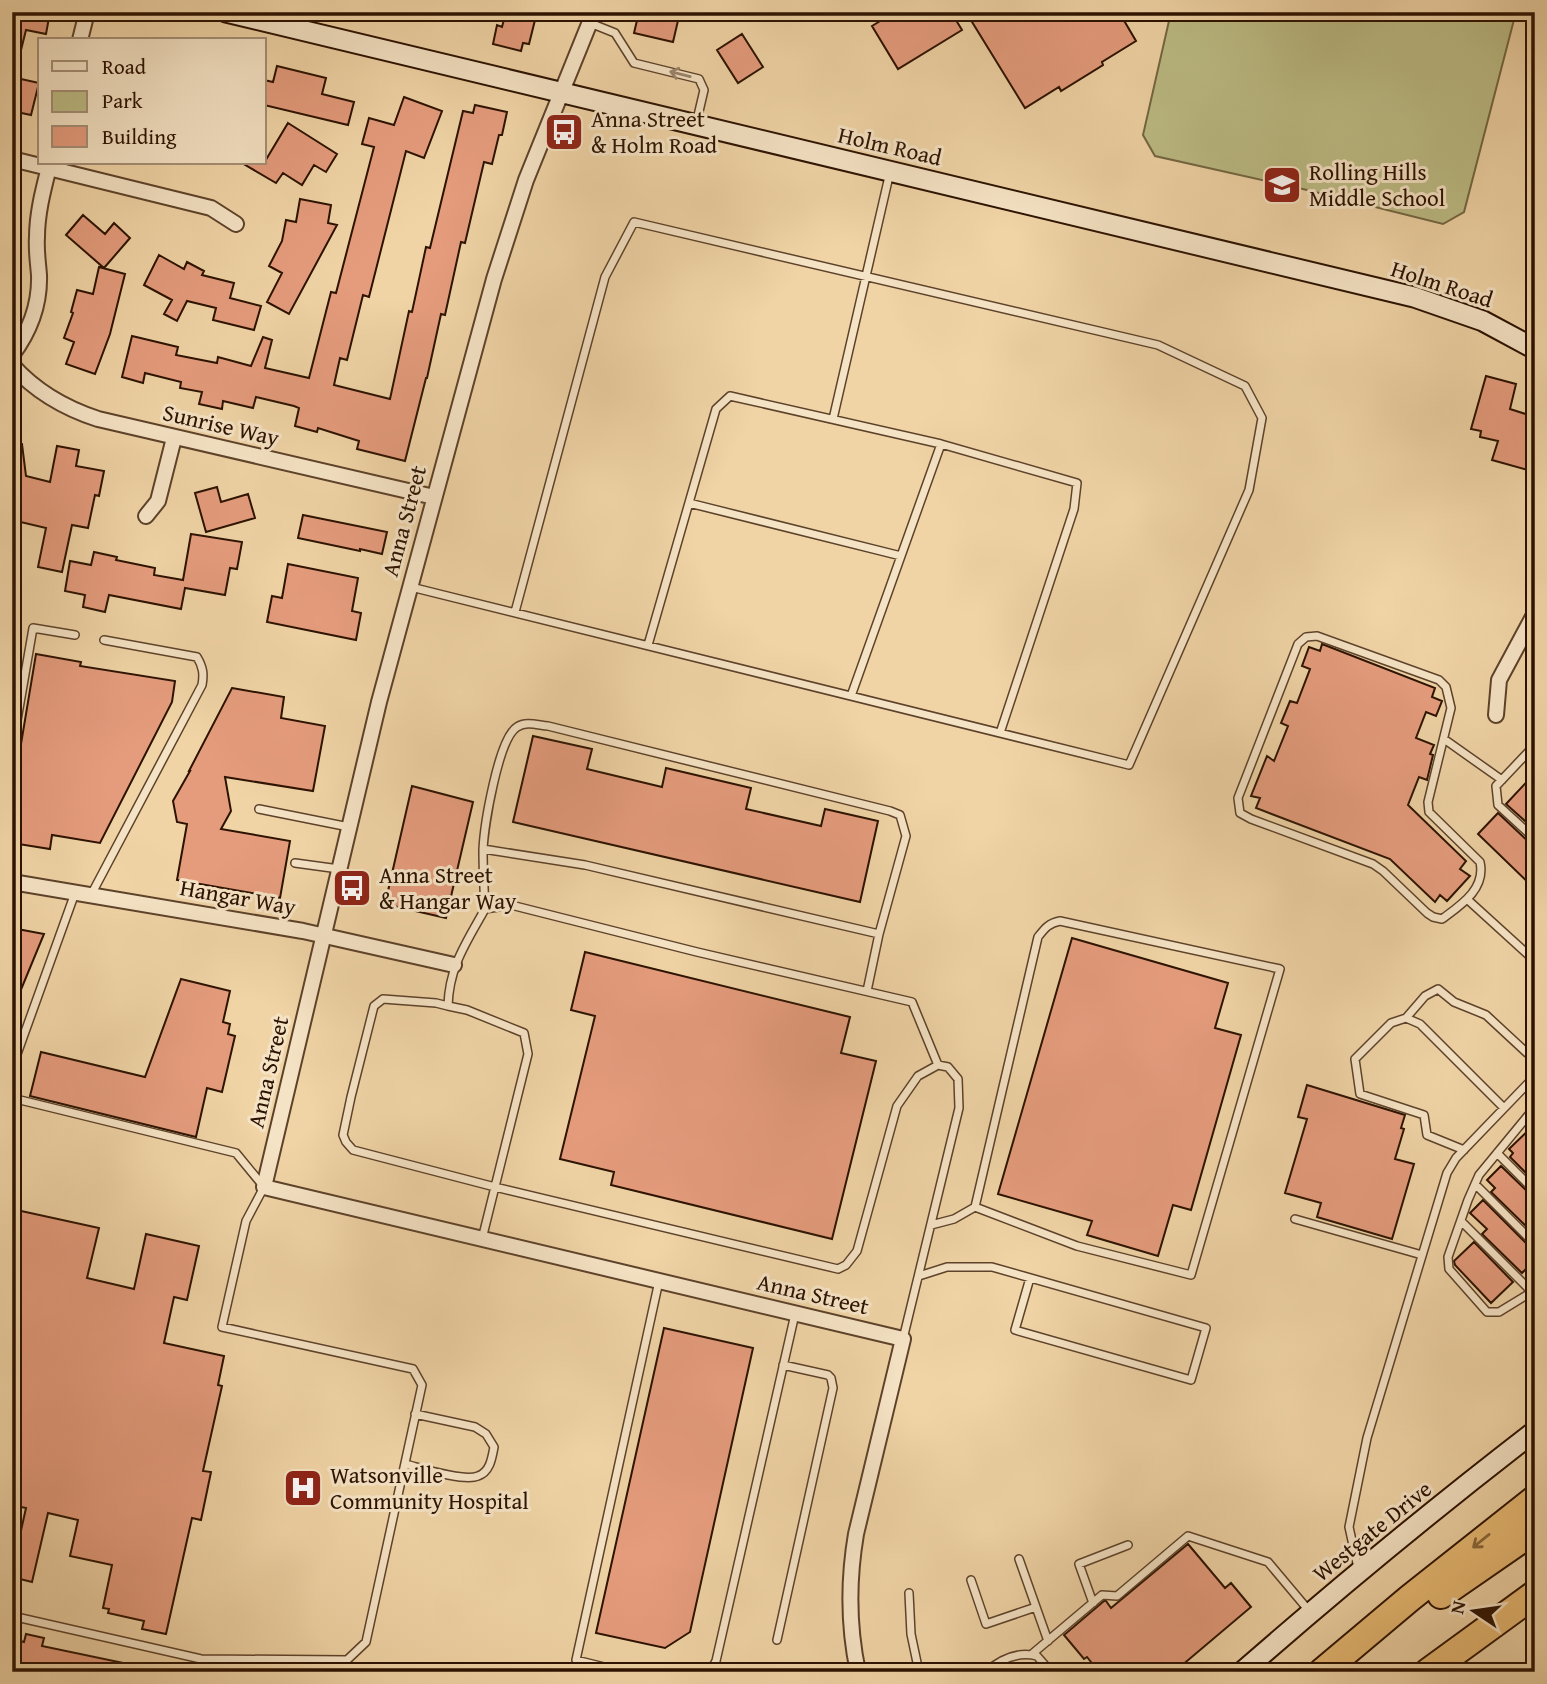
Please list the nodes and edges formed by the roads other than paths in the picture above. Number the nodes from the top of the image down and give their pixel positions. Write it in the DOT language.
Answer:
graph roads {
  1 [pos="87,12"];
  2 [pos="226,12"];
  3 [pos="592,18"];
  4 [pos="80,38"];
  5 [pos="561,93"];
  6 [pos="696,125"];
  7 [pos="12,159"];
  8 [pos="38,163"];
  9 [pos="49,165"];
  10 [pos="890,172"];
  11 [pos="236,224"];
  12 [pos="866,277"];
  13 [pos="1535,349"];
  14 [pos="12,355"];
  15 [pos="12,365"];
  16 [pos="833,419"];
  17 [pos="174,438"];
  18 [pos="941,444"];
  19 [pos="434,498"];
  20 [pos="689,503"];
  21 [pos="146,516"];
  22 [pos="901,556"];
  23 [pos="410,587"];
  24 [pos="515,612"];
  25 [pos="1535,613"];
  26 [pos="75,635"];
  27 [pos="104,640"];
  28 [pos="648,645"];
  29 [pos="851,696"];
  30 [pos="1496,715"];
  31 [pos="1000,733"];
  32 [pos="1444,739"];
  33 [pos="1535,747"];
  34 [pos="12,750"];
  35 [pos="1502,780"];
  36 [pos="259,809"];
  37 [pos="349,827"];
  38 [pos="1535,839"];
  39 [pos="483,849"];
  40 [pos="295,863"];
  41 [pos="339,869"];
  42 [pos="12,882"];
  43 [pos="83,894"];
  44 [pos="1468,900"];
  45 [pos="485,909"];
  46 [pos="879,934"];
  47 [pos="323,936"];
  48 [pos="1535,961"];
  49 [pos="454,965"];
  50 [pos="867,992"];
  51 [pos="448,1006"];
  52 [pos="1406,1018"];
  53 [pos="1527,1053"];
  54 [pos="938,1065"];
  55 [pos="12,1069"];
  56 [pos="1535,1076"];
  57 [pos="12,1098"];
  58 [pos="1535,1107"];
  59 [pos="1504,1108"];
  60 [pos="1528,1115"];
  61 [pos="1535,1123"];
  62 [pos="1464,1150"];
  63 [pos="1497,1153"];
  64 [pos="1475,1184"];
  65 [pos="264,1187"];
  66 [pos="495,1187"];
  67 [pos="1535,1191"];
  68 [pos="975,1208"];
  69 [pos="1295,1219"];
  70 [pos="1461,1221"];
  71 [pos="931,1225"];
  72 [pos="482,1239"];
  73 [pos="1535,1244"];
  74 [pos="1422,1255"];
  75 [pos="919,1276"];
  76 [pos="1030,1278"];
  77 [pos="659,1281"];
  78 [pos="1533,1291"];
  79 [pos="795,1313"];
  80 [pos="903,1339"];
  81 [pos="783,1365"];
  82 [pos="415,1414"];
  83 [pos="1535,1431"];
  84 [pos="405,1464"];
  85 [pos="1535,1499"];
  86 [pos="1535,1530"];
  87 [pos="1128,1545"];
  88 [pos="1019,1559"];
  89 [pos="1359,1573"];
  90 [pos="971,1580"];
  91 [pos="909,1593"];
  92 [pos="1535,1594"];
  93 [pos="1093,1603"];
  94 [pos="1036,1607"];
  95 [pos="1311,1613"];
  96 [pos="12,1616"];
  97 [pos="777,1640"];
  98 [pos="1048,1641"];
  99 [pos="1032,1654"];
  100 [pos="624,1672"];
  101 [pos="710,1672"];
  102 [pos="858,1672"];
  103 [pos="919,1672"];
  104 [pos="986,1672"];
  105 [pos="1051,1672"];
  106 [pos="1242,1672"];
  107 [pos="1322,1672"];
  108 [pos="1342,1672"];
  109 [pos="1428,1672"];
  1 -- 4 [label="street"];
  2 -- 5 [label="street, Holm Road"];
  3 -- 5 [label="street, Anna Street"];
  6 -- 3 [label="lane, one-way"];
  5 -- 6 [label="street, Holm Road"];
  5 -- 19 [label="street, Anna Street"];
  6 -- 10 [label="street, Holm Road"];
  7 -- 8 [label="street"];
  9 -- 11 [label="street"];
  9 -- 14 [label="street"];
  10 -- 12 [label="lane"];
  10 -- 13 [label="street, Holm Road"];
  12 -- 16 [label="lane"];
  12 -- 24 [label="lane"];
  12 -- 31 [label="lane"];
  15 -- 17 [label="street, Sunrise Way"];
  16 -- 18 [label="lane"];
  16 -- 20 [label="lane"];
  17 -- 19 [label="street, Sunrise Way"];
  17 -- 21 [label="street"];
  18 -- 22 [label="lane"];
  18 -- 31 [label="lane"];
  19 -- 23 [label="street, Anna Street"];
  20 -- 22 [label="lane"];
  20 -- 28 [label="lane"];
  22 -- 29 [label="lane"];
  23 -- 24 [label="lane"];
  23 -- 37 [label="street, Anna Street"];
  24 -- 28 [label="lane"];
  25 -- 30 [label="street"];
  26 -- 34 [label="lane"];
  27 -- 43 [label="lane"];
  28 -- 29 [label="lane"];
  29 -- 31 [label="lane"];
  32 -- 35 [label="lane"];
  32 -- 44 [label="lane"];
  32 -- 44 [label="lane"];
  33 -- 35 [label="lane"];
  35 -- 38 [label="lane"];
  36 -- 37 [label="lane"];
  37 -- 41 [label="street, Anna Street"];
  39 -- 45 [label="lane"];
  39 -- 46 [label="lane"];
  39 -- 46 [label="lane"];
  40 -- 41 [label="lane"];
  41 -- 47 [label="street, Anna Street"];
  42 -- 43 [label="street, Hangar Way"];
  43 -- 47 [label="street, Hangar Way"];
  43 -- 55 [label="lane"];
  44 -- 48 [label="lane"];
  45 -- 49 [label="lane"];
  45 -- 50 [label="lane"];
  46 -- 50 [label="lane"];
  47 -- 49 [label="street, Hangar Way"];
  47 -- 65 [label="street, Anna Street"];
  49 -- 51 [label="lane"];
  50 -- 54 [label="lane"];
  51 -- 66 [label="lane"];
  51 -- 66 [label="lane"];
  52 -- 53 [label="lane"];
  52 -- 59 [label="lane"];
  52 -- 62 [label="lane"];
  54 -- 66 [label="lane"];
  54 -- 71 [label="lane"];
  56 -- 59 [label="lane"];
  57 -- 65 [label="lane"];
  58 -- 60 [label="lane"];
  59 -- 62 [label="lane"];
  60 -- 61 [label="lane"];
  60 -- 63 [label="lane"];
  62 -- 74 [label="lane"];
  63 -- 64 [label="lane"];
  63 -- 67 [label="lane"];
  64 -- 70 [label="lane"];
  64 -- 73 [label="lane"];
  65 -- 72 [label="street, Anna Street"];
  65 -- 82 [label="lane"];
  66 -- 72 [label="lane"];
  68 -- 68 [label="lane"];
  68 -- 71 [label="lane"];
  69 -- 74 [label="lane"];
  70 -- 78 [label="lane"];
  70 -- 78 [label="lane"];
  71 -- 75 [label="lane"];
  72 -- 77 [label="street, Anna Street"];
  74 -- 89 [label="lane"];
  75 -- 76 [label="lane"];
  75 -- 80 [label="lane"];
  76 -- 76 [label="lane"];
  77 -- 79 [label="street, Anna Street"];
  77 -- 100 [label="lane"];
  79 -- 80 [label="street, Anna Street"];
  79 -- 81 [label="lane"];
  80 -- 102 [label="street"];
  81 -- 97 [label="lane"];
  81 -- 101 [label="lane"];
  82 -- 84 [label="lane"];
  82 -- 84 [label="lane"];
  83 -- 89 [label="street, Westgate Drive"];
  84 -- 96 [label="lane"];
  85 -- 107 [label="highway, one-way"];
  86 -- 108 [label="highway"];
  87 -- 93 [label="lane"];
  88 -- 94 [label="lane"];
  89 -- 95 [label="street, Westgate Drive"];
  90 -- 94 [label="lane"];
  91 -- 103 [label="lane"];
  92 -- 109 [label="highway"];
  93 -- 95 [label="lane"];
  93 -- 98 [label="lane"];
  94 -- 98 [label="lane"];
  95 -- 106 [label="street, Westgate Drive"];
  98 -- 99 [label="lane"];
  99 -- 104 [label="lane"];
  99 -- 105 [label="lane"];
}
